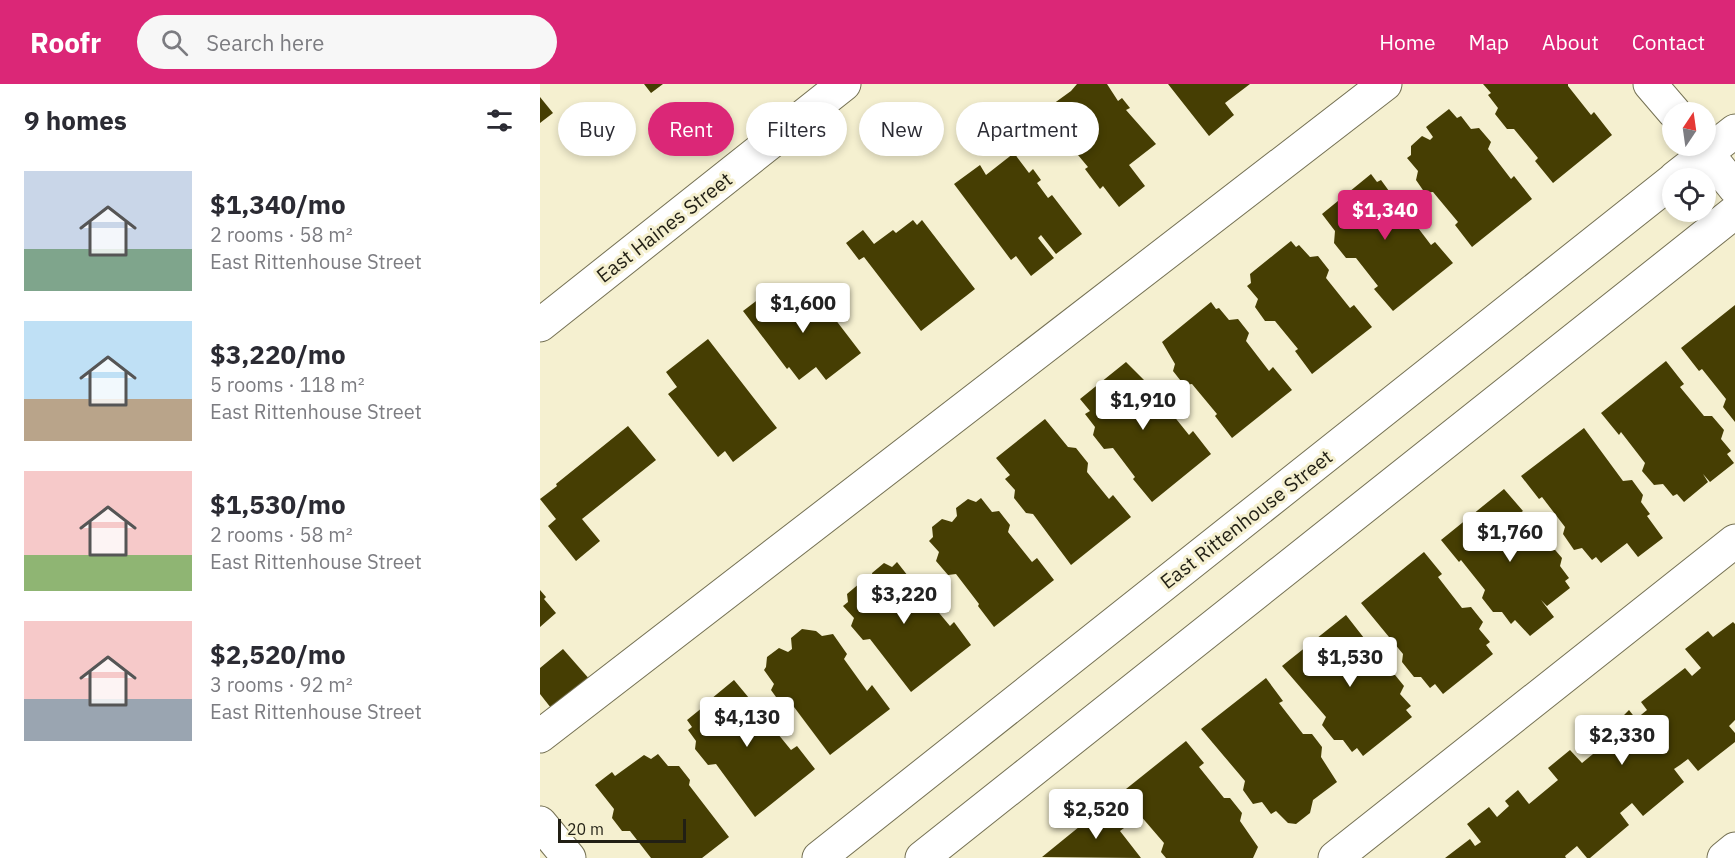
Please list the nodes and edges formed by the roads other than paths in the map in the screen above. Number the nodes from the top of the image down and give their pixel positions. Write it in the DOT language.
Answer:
graph roads {
  1 [pos="844,84"];
  2 [pos="1385,84"];
  3 [pos="1650,84"];
  4 [pos="1665,102"];
  5 [pos="1735,131"];
  6 [pos="1716,142"];
  7 [pos="1697,156"];
  8 [pos="1710,156"];
  9 [pos="1686,168"];
  10 [pos="1735,188"];
  11 [pos="1662,190"];
  12 [pos="1735,212"];
  13 [pos="540,325"];
  14 [pos="1735,541"];
  15 [pos="540,736"];
  16 [pos="540,823"];
  17 [pos="1735,849"];
  18 [pos="569,858"];
  19 [pos="819,858"];
  20 [pos="922,858"];
  21 [pos="1335,858"];
  22 [pos="1724,858"];
  1 -- 13 [label="street, East Haines Street"];
  2 -- 15 [label="street"];
  3 -- 4 [label="street"];
  5 -- 6 [label="street, East Rittenhouse Street"];
  7 -- 9 [label="street, East Rittenhouse Street"];
  8 -- 10 [label="street"];
  11 -- 19 [label="street, East Rittenhouse Street"];
  12 -- 20 [label="street"];
  14 -- 21 [label="street"];
  16 -- 18 [label="street"];
  17 -- 22 [label="street"];
}
